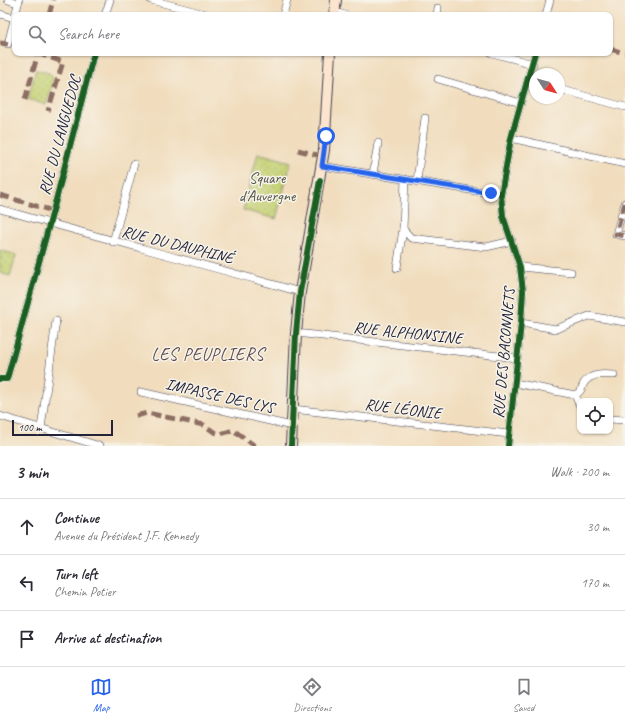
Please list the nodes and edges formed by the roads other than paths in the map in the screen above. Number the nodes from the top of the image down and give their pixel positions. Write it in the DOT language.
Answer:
graph roads {
  1 [pos="8,0"];
  2 [pos="110,0"];
  3 [pos="151,0"];
  4 [pos="287,0"];
  5 [pos="336,0"];
  6 [pos="550,0"];
  7 [pos="18,1"];
  8 [pos="15,12"];
  9 [pos="106,12"];
  10 [pos="197,12"];
  11 [pos="284,12"];
  12 [pos="334,12"];
  13 [pos="547,12"];
  14 [pos="0,14"];
  15 [pos="12,17"];
  16 [pos="12,27"];
  17 [pos="8,44"];
  18 [pos="93,56"];
  19 [pos="330,56"];
  20 [pos="503,56"];
  21 [pos="534,56"];
  22 [pos="533,64"];
  23 [pos="533,68"];
  24 [pos="438,79"];
  25 [pos="529,86"];
  26 [pos="565,91"];
  27 [pos="521,103"];
  28 [pos="625,106"];
  29 [pos="425,118"];
  30 [pos="511,138"];
  31 [pos="378,143"];
  32 [pos="134,164"];
  33 [pos="625,164"];
  34 [pos="322,166"];
  35 [pos="373,174"];
  36 [pos="405,179"];
  37 [pos="418,182"];
  38 [pos="501,195"];
  39 [pos="625,202"];
  40 [pos="0,210"];
  41 [pos="49,224"];
  42 [pos="403,229"];
  43 [pos="625,236"];
  44 [pos="512,241"];
  45 [pos="113,242"];
  46 [pos="520,267"];
  47 [pos="397,268"];
  48 [pos="572,272"];
  49 [pos="300,292"];
  50 [pos="56,321"];
  51 [pos="625,322"];
  52 [pos="521,323"];
  53 [pos="296,333"];
  54 [pos="517,358"];
  55 [pos="614,375"];
  56 [pos="4,379"];
  57 [pos="515,383"];
  58 [pos="141,392"];
  59 [pos="575,395"];
  60 [pos="577,399"];
  61 [pos="293,409"];
  62 [pos="0,416"];
  63 [pos="613,418"];
  64 [pos="625,420"];
  65 [pos="292,426"];
  66 [pos="41,428"];
  67 [pos="509,434"];
  68 [pos="100,446"];
  69 [pos="291,446"];
  70 [pos="508,446"];
  1 -- 7 [label="street"];
  2 -- 9 [label="street"];
  3 -- 10 [label="street"];
  4 -- 11 [label="street"];
  5 -- 12 [label="street"];
  6 -- 13 [label="street"];
  7 -- 8 [label="street"];
  14 -- 15 [label="street"];
  16 -- 17 [label="street"];
  18 -- 41 [label="street, RUE DU LANGUEDOC"];
  19 -- 34 [label="street"];
  20 -- 22 [label="street"];
  21 -- 22 [label="street, RUE DES BACONNETS"];
  22 -- 23 [label="street, RUE DES BACONNETS"];
  24 -- 27 [label="street"];
  25 -- 27 [label="street, RUE DES BACONNETS"];
  26 -- 28 [label="street"];
  27 -- 30 [label="street, RUE DES BACONNETS"];
  29 -- 37 [label="street"];
  30 -- 33 [label="street"];
  30 -- 38 [label="street, RUE DES BACONNETS"];
  31 -- 35 [label="street"];
  32 -- 45 [label="street"];
  34 -- 35 [label="street"];
  34 -- 49 [label="street"];
  35 -- 36 [label="street"];
  36 -- 37 [label="street"];
  36 -- 42 [label="street"];
  37 -- 38 [label="street"];
  38 -- 44 [label="street, RUE DES BACONNETS"];
  39 -- 43 [label="street"];
  40 -- 41 [label="street, RUE DU DAUPHINÉ"];
  41 -- 45 [label="street, RUE DU DAUPHINÉ"];
  41 -- 56 [label="street, RUE DU LANGUEDOC"];
  42 -- 44 [label="street"];
  42 -- 47 [label="street"];
  44 -- 46 [label="street, RUE DES BACONNETS"];
  45 -- 49 [label="street, RUE DU DAUPHINÉ"];
  46 -- 48 [label="street"];
  46 -- 52 [label="street, RUE DES BACONNETS"];
  49 -- 53 [label="street"];
  50 -- 66 [label="street"];
  51 -- 52 [label="street"];
  52 -- 54 [label="street, RUE DES BACONNETS"];
  53 -- 54 [label="street, RUE ALPHONSINE"];
  53 -- 61 [label="street"];
  54 -- 57 [label="street, RUE DES BACONNETS"];
  55 -- 59 [label="street"];
  57 -- 59 [label="street"];
  57 -- 67 [label="street, RUE DES BACONNETS"];
  58 -- 65 [label="street, IMPASSE DES LYS"];
  59 -- 60 [label="street"];
  61 -- 65 [label="street"];
  61 -- 67 [label="street, RUE LÉONIE"];
  62 -- 66 [label="street"];
  63 -- 64 [label="street"];
  65 -- 69 [label="street"];
  66 -- 68 [label="street"];
  67 -- 70 [label="street, RUE DES BACONNETS"];
}
